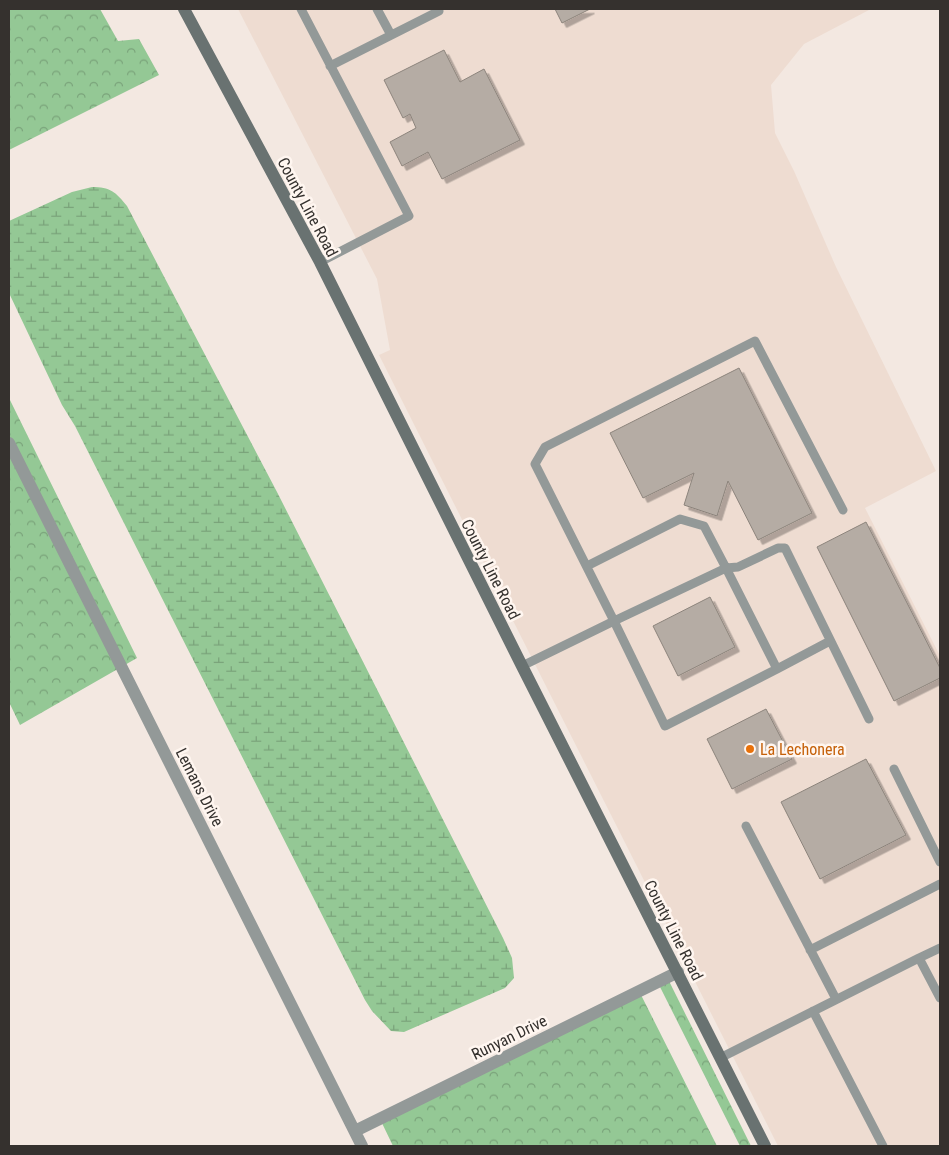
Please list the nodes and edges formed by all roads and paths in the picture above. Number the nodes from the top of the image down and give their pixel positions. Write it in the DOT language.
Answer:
graph roads {
  1 [pos="184,9"];
  2 [pos="301,9"];
  3 [pos="377,9"];
  4 [pos="438,9"];
  5 [pos="391,35"];
  6 [pos="330,66"];
  7 [pos="320,262"];
  8 [pos="9,443"];
  9 [pos="843,510"];
  10 [pos="587,566"];
  11 [pos="726,568"];
  12 [pos="614,621"];
  13 [pos="830,641"];
  14 [pos="522,666"];
  15 [pos="777,669"];
  16 [pos="869,719"];
  17 [pos="894,769"];
  18 [pos="746,826"];
  19 [pos="940,862"];
  20 [pos="940,884"];
  21 [pos="940,948"];
  22 [pos="810,950"];
  23 [pos="919,958"];
  24 [pos="678,972"];
  25 [pos="940,998"];
  26 [pos="836,999"];
  27 [pos="813,1011"];
  28 [pos="720,1058"];
  29 [pos="355,1131"];
  30 [pos="362,1146"];
  31 [pos="764,1146"];
  32 [pos="883,1146"];
  1 -- 7 [label="main road, County Line Road"];
  2 -- 6 [label="lane"];
  3 -- 5 [label="lane"];
  4 -- 5 [label="lane"];
  5 -- 6 [label="lane"];
  6 -- 7 [label="lane"];
  7 -- 14 [label="main road, County Line Road"];
  8 -- 29 [label="street, Lemans Drive"];
  9 -- 10 [label="lane"];
  10 -- 11 [label="lane"];
  10 -- 12 [label="lane"];
  11 -- 12 [label="lane"];
  11 -- 13 [label="lane"];
  11 -- 15 [label="lane"];
  12 -- 14 [label="lane"];
  12 -- 15 [label="lane"];
  13 -- 15 [label="lane"];
  13 -- 16 [label="lane"];
  14 -- 24 [label="main road, County Line Road"];
  17 -- 19 [label="lane"];
  18 -- 22 [label="lane"];
  20 -- 22 [label="lane"];
  21 -- 23 [label="lane"];
  22 -- 26 [label="lane"];
  23 -- 25 [label="lane"];
  23 -- 26 [label="lane"];
  24 -- 28 [label="main road, County Line Road"];
  24 -- 29 [label="street, Runyan Drive"];
  26 -- 27 [label="lane"];
  27 -- 28 [label="lane"];
  27 -- 32 [label="lane"];
  28 -- 31 [label="main road, County Line Road"];
  29 -- 30 [label="street, Lemans Drive"];
}
